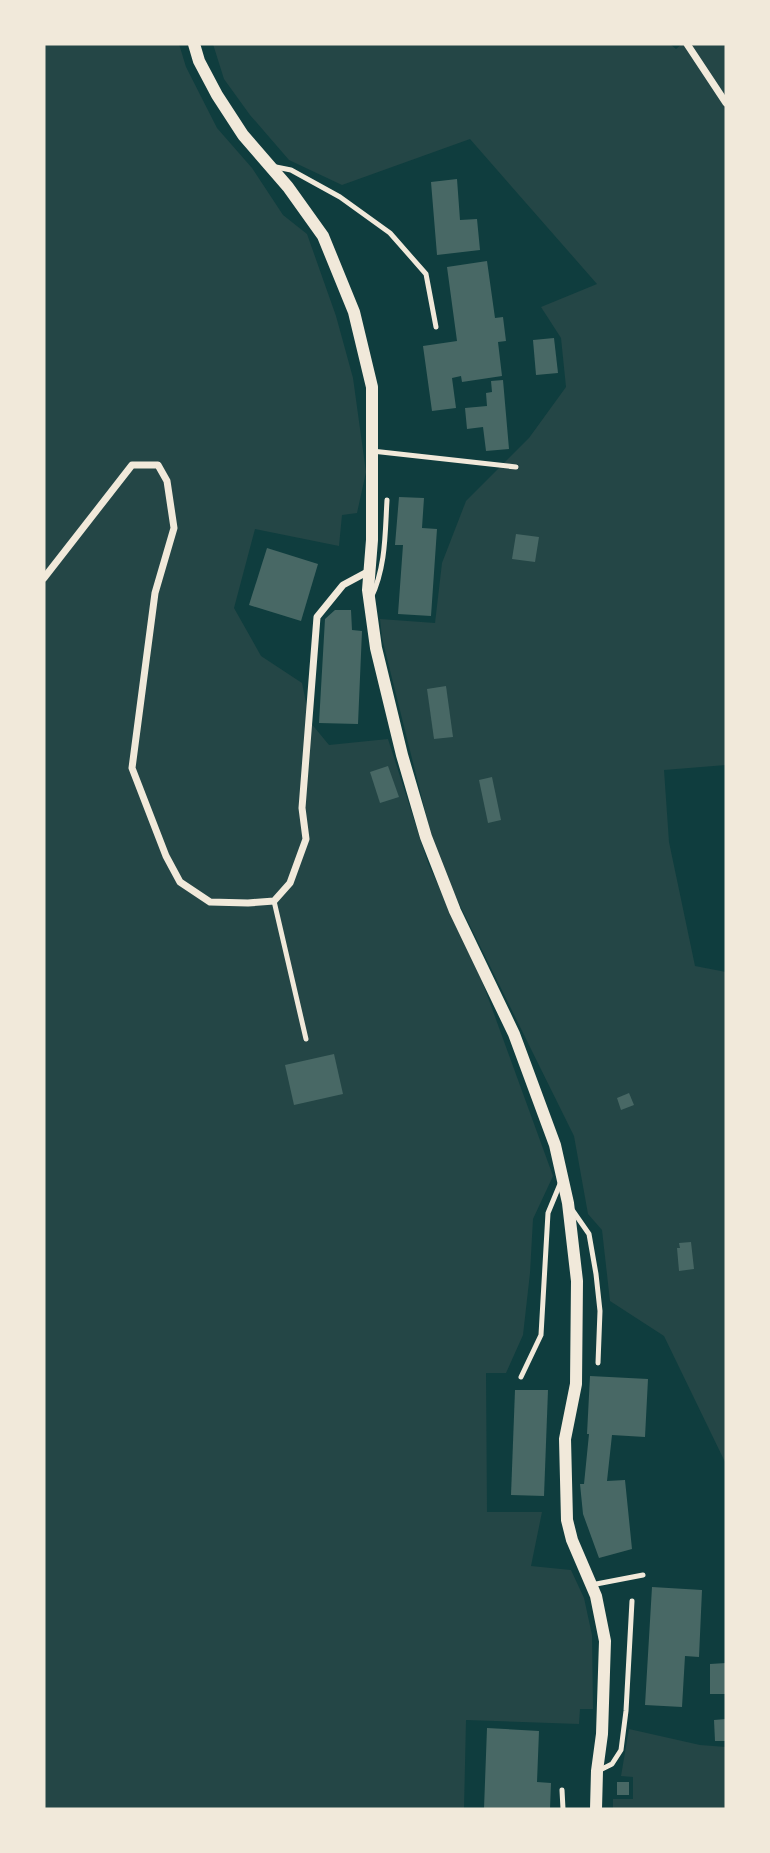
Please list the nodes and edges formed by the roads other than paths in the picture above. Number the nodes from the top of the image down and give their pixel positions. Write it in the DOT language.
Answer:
graph roads {
  1 [pos="194,44"];
  2 [pos="687,44"];
  3 [pos="726,103"];
  4 [pos="269,165"];
  5 [pos="436,327"];
  6 [pos="372,451"];
  7 [pos="516,467"];
  8 [pos="387,500"];
  9 [pos="369,571"];
  10 [pos="44,578"];
  11 [pos="369,604"];
  12 [pos="274,901"];
  13 [pos="306,1039"];
  14 [pos="562,1178"];
  15 [pos="568,1203"];
  16 [pos="598,1363"];
  17 [pos="521,1377"];
  18 [pos="643,1575"];
  19 [pos="591,1585"];
  20 [pos="632,1601"];
  21 [pos="597,1771"];
  22 [pos="562,1790"];
  23 [pos="563,1809"];
  24 [pos="596,1809"];
  1 -- 4 [label="street"];
  2 -- 3 [label="street"];
  4 -- 5 [label="lane"];
  4 -- 6 [label="street"];
  6 -- 7 [label="lane"];
  6 -- 9 [label="street"];
  8 -- 11 [label="lane"];
  9 -- 11 [label="street"];
  9 -- 12 [label="street"];
  10 -- 12 [label="street"];
  11 -- 14 [label="street"];
  12 -- 13 [label="lane"];
  14 -- 15 [label="street"];
  14 -- 17 [label="lane"];
  15 -- 16 [label="lane"];
  15 -- 19 [label="street"];
  18 -- 19 [label="lane"];
  19 -- 21 [label="street"];
  20 -- 21 [label="lane"];
  21 -- 24 [label="street"];
  22 -- 23 [label="lane"];
}
